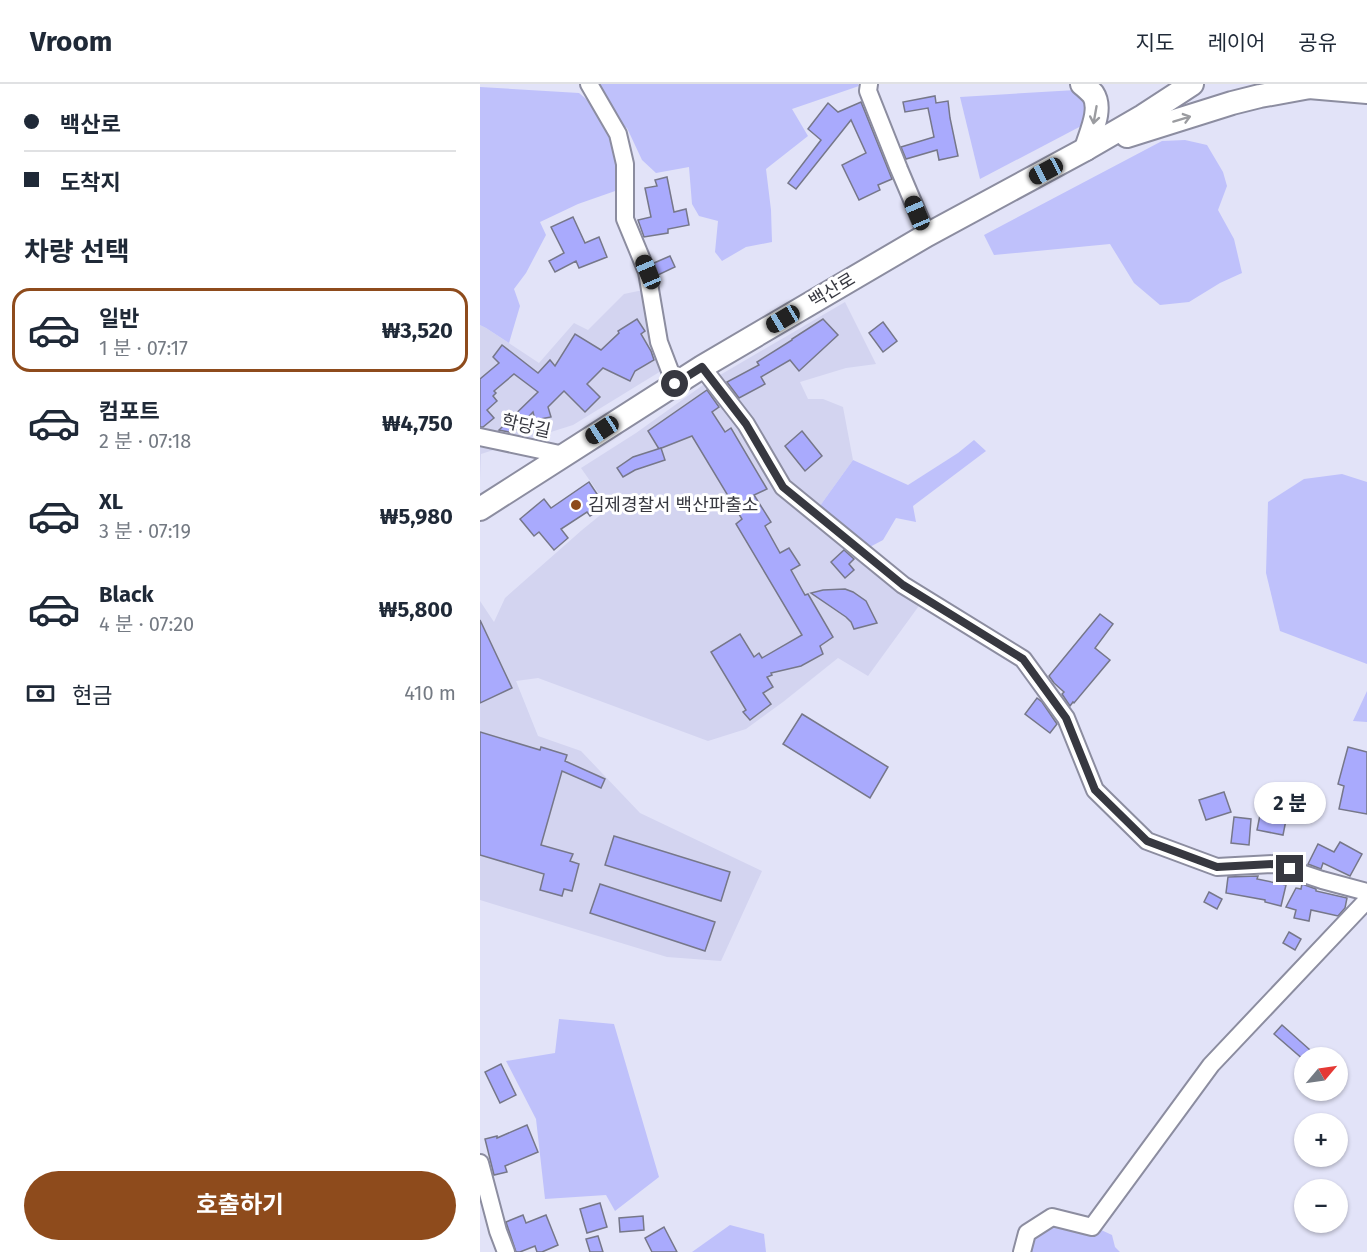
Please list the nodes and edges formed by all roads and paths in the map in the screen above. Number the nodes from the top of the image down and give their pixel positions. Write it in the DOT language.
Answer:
graph roads {
  1 [pos="589,84"];
  2 [pos="870,84"];
  3 [pos="1082,84"];
  4 [pos="1192,84"];
  5 [pos="1281,84"];
  6 [pos="1309,85"];
  7 [pos="1367,92"];
  8 [pos="1086,149"];
  9 [pos="927,234"];
  10 [pos="702,367"];
  11 [pos="675,384"];
  12 [pos="480,437"];
  13 [pos="564,455"];
  14 [pos="480,509"];
  15 [pos="1367,892"];
  16 [pos="1367,900"];
  17 [pos="480,1163"];
  18 [pos="506,1252"];
  19 [pos="1022,1252"];
  1 -- 11 [label="street"];
  2 -- 9 [label="street"];
  3 -- 8 [label="main road, one-way"];
  4 -- 8 [label="main road, 백산로"];
  5 -- 6 [label="main road"];
  6 -- 7 [label="main road"];
  8 -- 6 [label="main road, one-way"];
  8 -- 9 [label="main road, 백산로"];
  9 -- 10 [label="main road, 백산로"];
  10 -- 11 [label="main road, 백산로"];
  10 -- 15 [label="street"];
  11 -- 13 [label="main road, 백산로"];
  12 -- 13 [label="street, 학당길"];
  13 -- 14 [label="main road, 백산로"];
  16 -- 19 [label="street"];
  17 -- 18 [label="street"];
}
